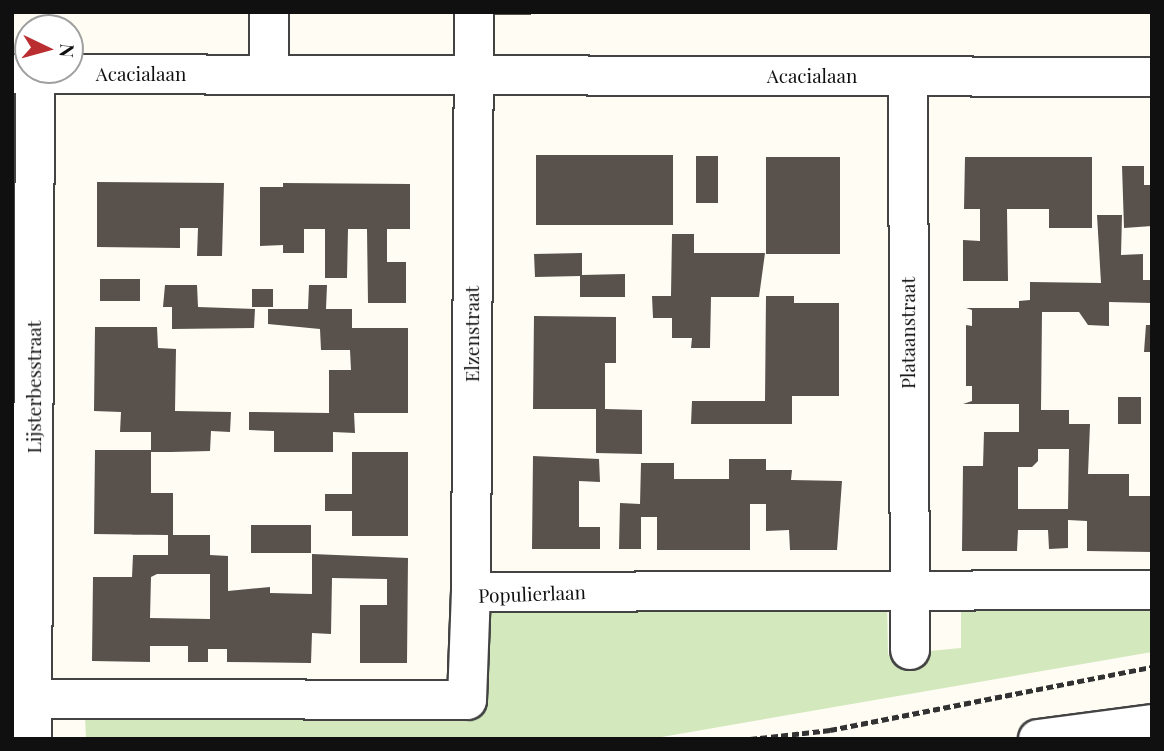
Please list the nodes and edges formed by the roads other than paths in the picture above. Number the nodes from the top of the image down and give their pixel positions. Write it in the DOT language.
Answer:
graph roads {
  1 [pos="269,12"];
  2 [pos="474,12"];
  3 [pos="84,74"];
  4 [pos="269,75"];
  5 [pos="473,76"];
  6 [pos="908,76"];
  7 [pos="1152,77"];
  8 [pos="24,84"];
  9 [pos="908,589"];
  10 [pos="1152,590"];
  11 [pos="471,592"];
  12 [pos="910,650"];
  13 [pos="22,699"];
  14 [pos="1152,724"];
  15 [pos="32,739"];
  16 [pos="1038,739"];
  1 -- 4 [label="street"];
  2 -- 5 [label="street"];
  3 -- 4 [label="street, Acacialaan"];
  4 -- 5 [label="street, Acacialaan"];
  5 -- 6 [label="street, Acacialaan"];
  5 -- 11 [label="street, Elzenstraat"];
  6 -- 7 [label="street, Acacialaan"];
  6 -- 9 [label="street, Plataanstraat"];
  8 -- 13 [label="street, Lijsterbesstraat"];
  9 -- 10 [label="street, Populierlaan"];
  9 -- 11 [label="street, Populierlaan"];
  9 -- 12 [label="street, Plataanstraat"];
  11 -- 13 [label="street, Populierlaan"];
  13 -- 15 [label="street, Lijsterbesstraat"];
  14 -- 16 [label="street"];
}
